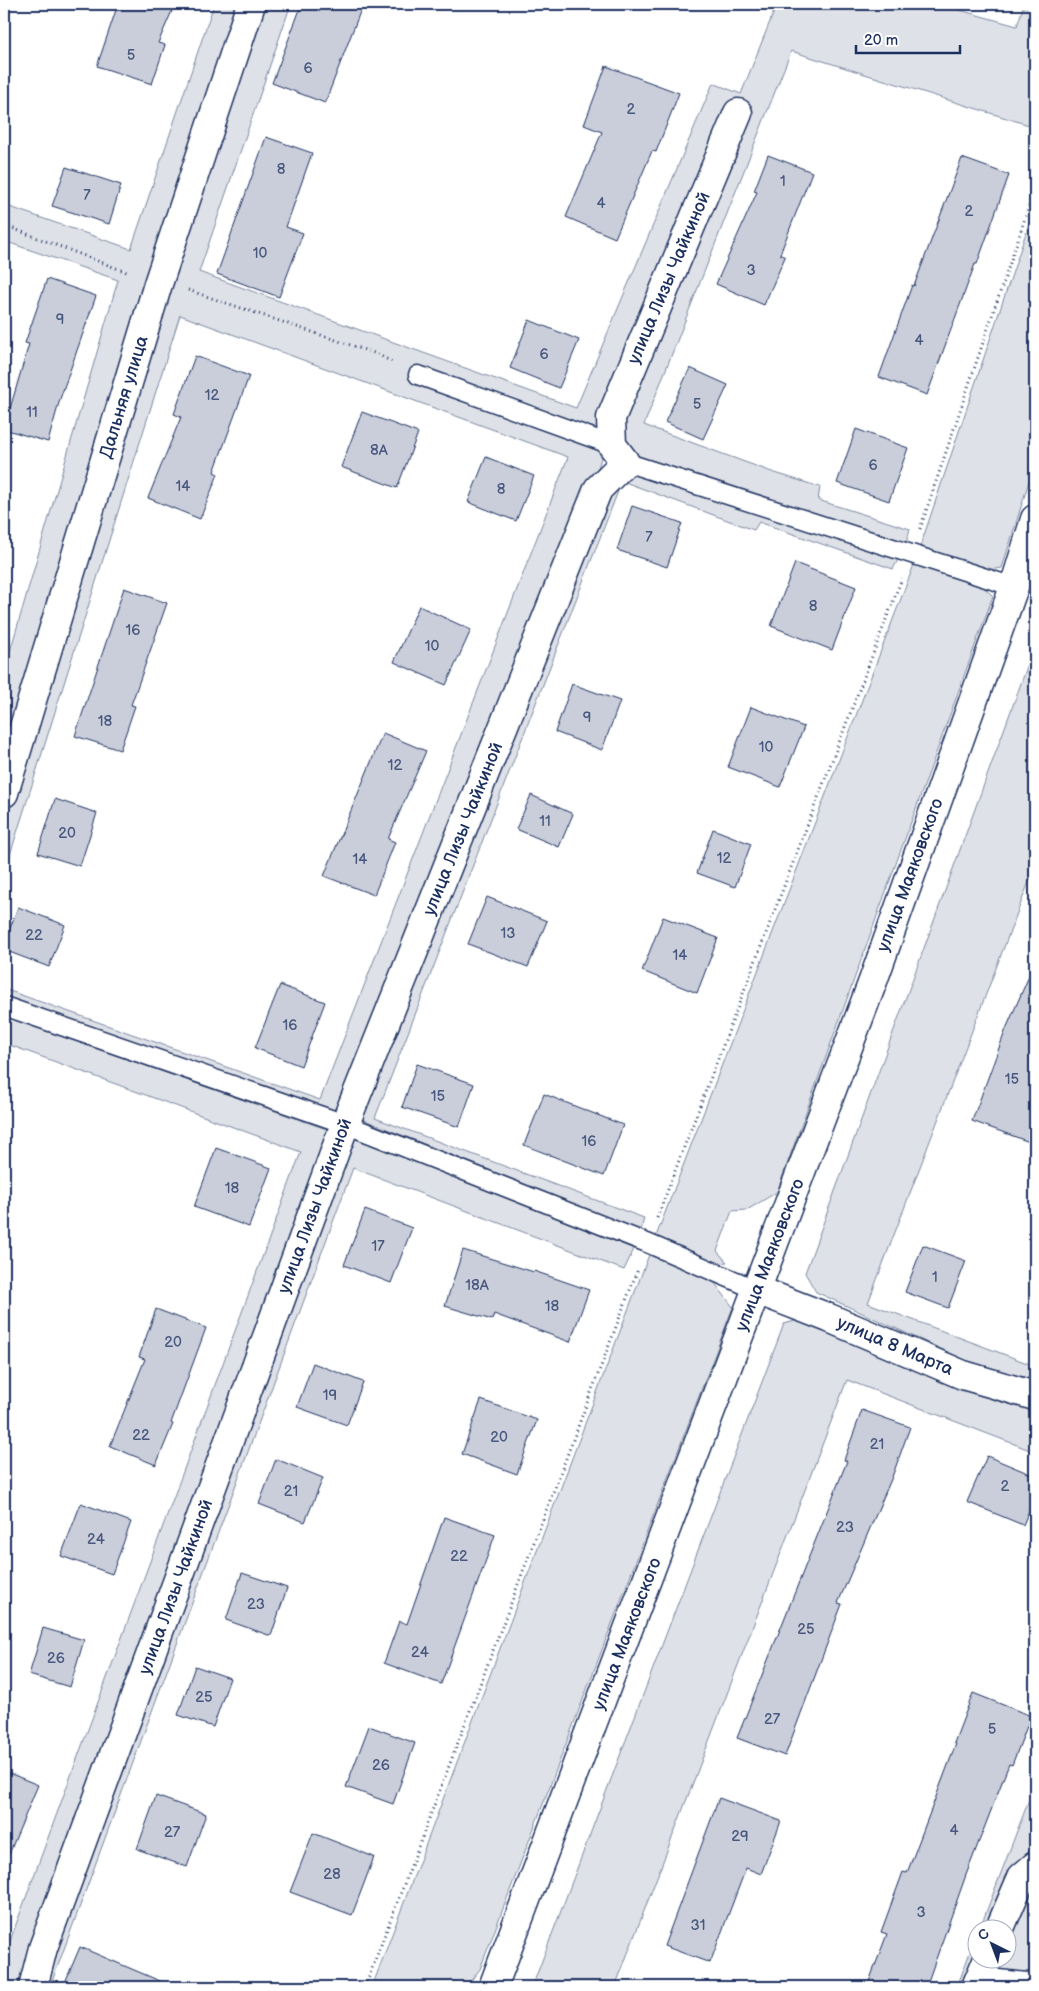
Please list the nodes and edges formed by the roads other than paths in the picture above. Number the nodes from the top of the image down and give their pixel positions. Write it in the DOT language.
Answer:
graph roads {
  1 [pos="251,4"];
  2 [pos="738,113"];
  3 [pos="418,375"];
  4 [pos="619,453"];
  5 [pos="1035,518"];
  6 [pos="1014,587"];
  7 [pos="4,793"];
  8 [pos="4,1006"];
  9 [pos="345,1124"];
  10 [pos="757,1290"];
  11 [pos="1035,1396"];
  12 [pos="1035,1866"];
  13 [pos="1004,1918"];
  14 [pos="981,1976"];
  15 [pos="33,1987"];
  16 [pos="493,1987"];
  17 [pos="1026,1987"];
  1 -- 7 [label="street, Дальняя улица"];
  2 -- 4 [label="street, улица Лизы Чайкиной"];
  3 -- 4 [label="lane"];
  4 -- 6 [label="lane"];
  4 -- 9 [label="street, улица Лизы Чайкиной"];
  5 -- 6 [label="street, улица Маяковского"];
  6 -- 10 [label="street, улица Маяковского"];
  8 -- 9 [label="lane"];
  9 -- 10 [label="lane"];
  9 -- 15 [label="street, улица Лизы Чайкиной"];
  10 -- 11 [label="street, улица 8 Марта"];
  10 -- 16 [label="street, улица Маяковского"];
  12 -- 13 [label="street"];
  14 -- 17 [label="street"];
}
